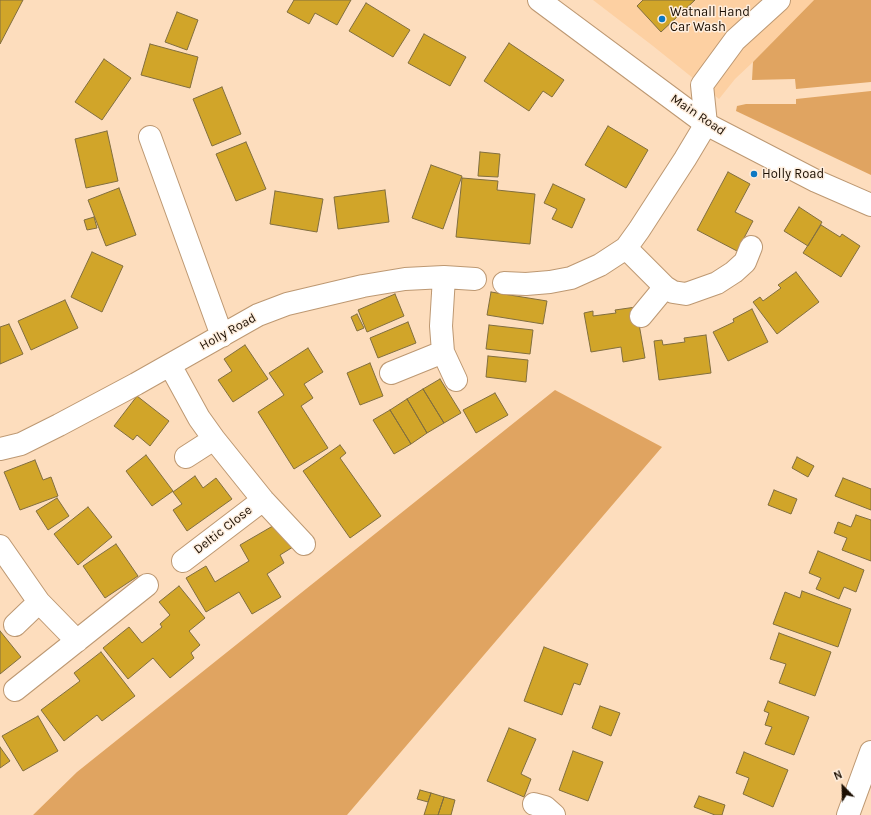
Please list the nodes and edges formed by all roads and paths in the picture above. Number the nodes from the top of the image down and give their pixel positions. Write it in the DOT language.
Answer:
graph roads {
  1 [pos="539,0"];
  2 [pos="779,0"];
  3 [pos="706,124"];
  4 [pos="150,137"];
  5 [pos="871,205"];
  6 [pos="751,247"];
  7 [pos="626,248"];
  8 [pos="444,277"];
  9 [pos="475,279"];
  10 [pos="504,283"];
  11 [pos="665,287"];
  12 [pos="641,316"];
  13 [pos="222,336"];
  14 [pos="443,352"];
  15 [pos="170,365"];
  16 [pos="391,373"];
  17 [pos="456,380"];
  18 [pos="214,439"];
  19 [pos="0,449"];
  20 [pos="186,457"];
  21 [pos="263,500"];
  22 [pos="304,544"];
  23 [pos="0,546"];
  24 [pos="183,561"];
  25 [pos="147,585"];
  26 [pos="38,602"];
  27 [pos="15,625"];
  28 [pos="77,641"];
  29 [pos="15,690"];
  30 [pos="871,752"];
  31 [pos="534,804"];
  32 [pos="554,815"];
  33 [pos="848,815"];
  1 -- 3 [label="street, Main Road"];
  2 -- 3 [label="street"];
  3 -- 5 [label="street, Main Road"];
  3 -- 7 [label="street"];
  4 -- 13 [label="street"];
  6 -- 11 [label="street"];
  7 -- 10 [label="street"];
  7 -- 11 [label="street"];
  8 -- 9 [label="street, Holly Road"];
  8 -- 13 [label="street, Holly Road"];
  8 -- 14 [label="street"];
  11 -- 12 [label="street"];
  13 -- 15 [label="street, Holly Road"];
  14 -- 16 [label="street"];
  14 -- 17 [label="street"];
  15 -- 18 [label="street, Deltic Close"];
  15 -- 19 [label="street, Holly Road"];
  18 -- 20 [label="street"];
  18 -- 21 [label="street, Deltic Close"];
  21 -- 22 [label="street, Deltic Close"];
  21 -- 24 [label="street, Deltic Close"];
  23 -- 26 [label="street"];
  25 -- 28 [label="street"];
  26 -- 27 [label="street"];
  26 -- 28 [label="street"];
  28 -- 29 [label="street"];
  30 -- 33 [label="street"];
  31 -- 32 [label="street"];
}
